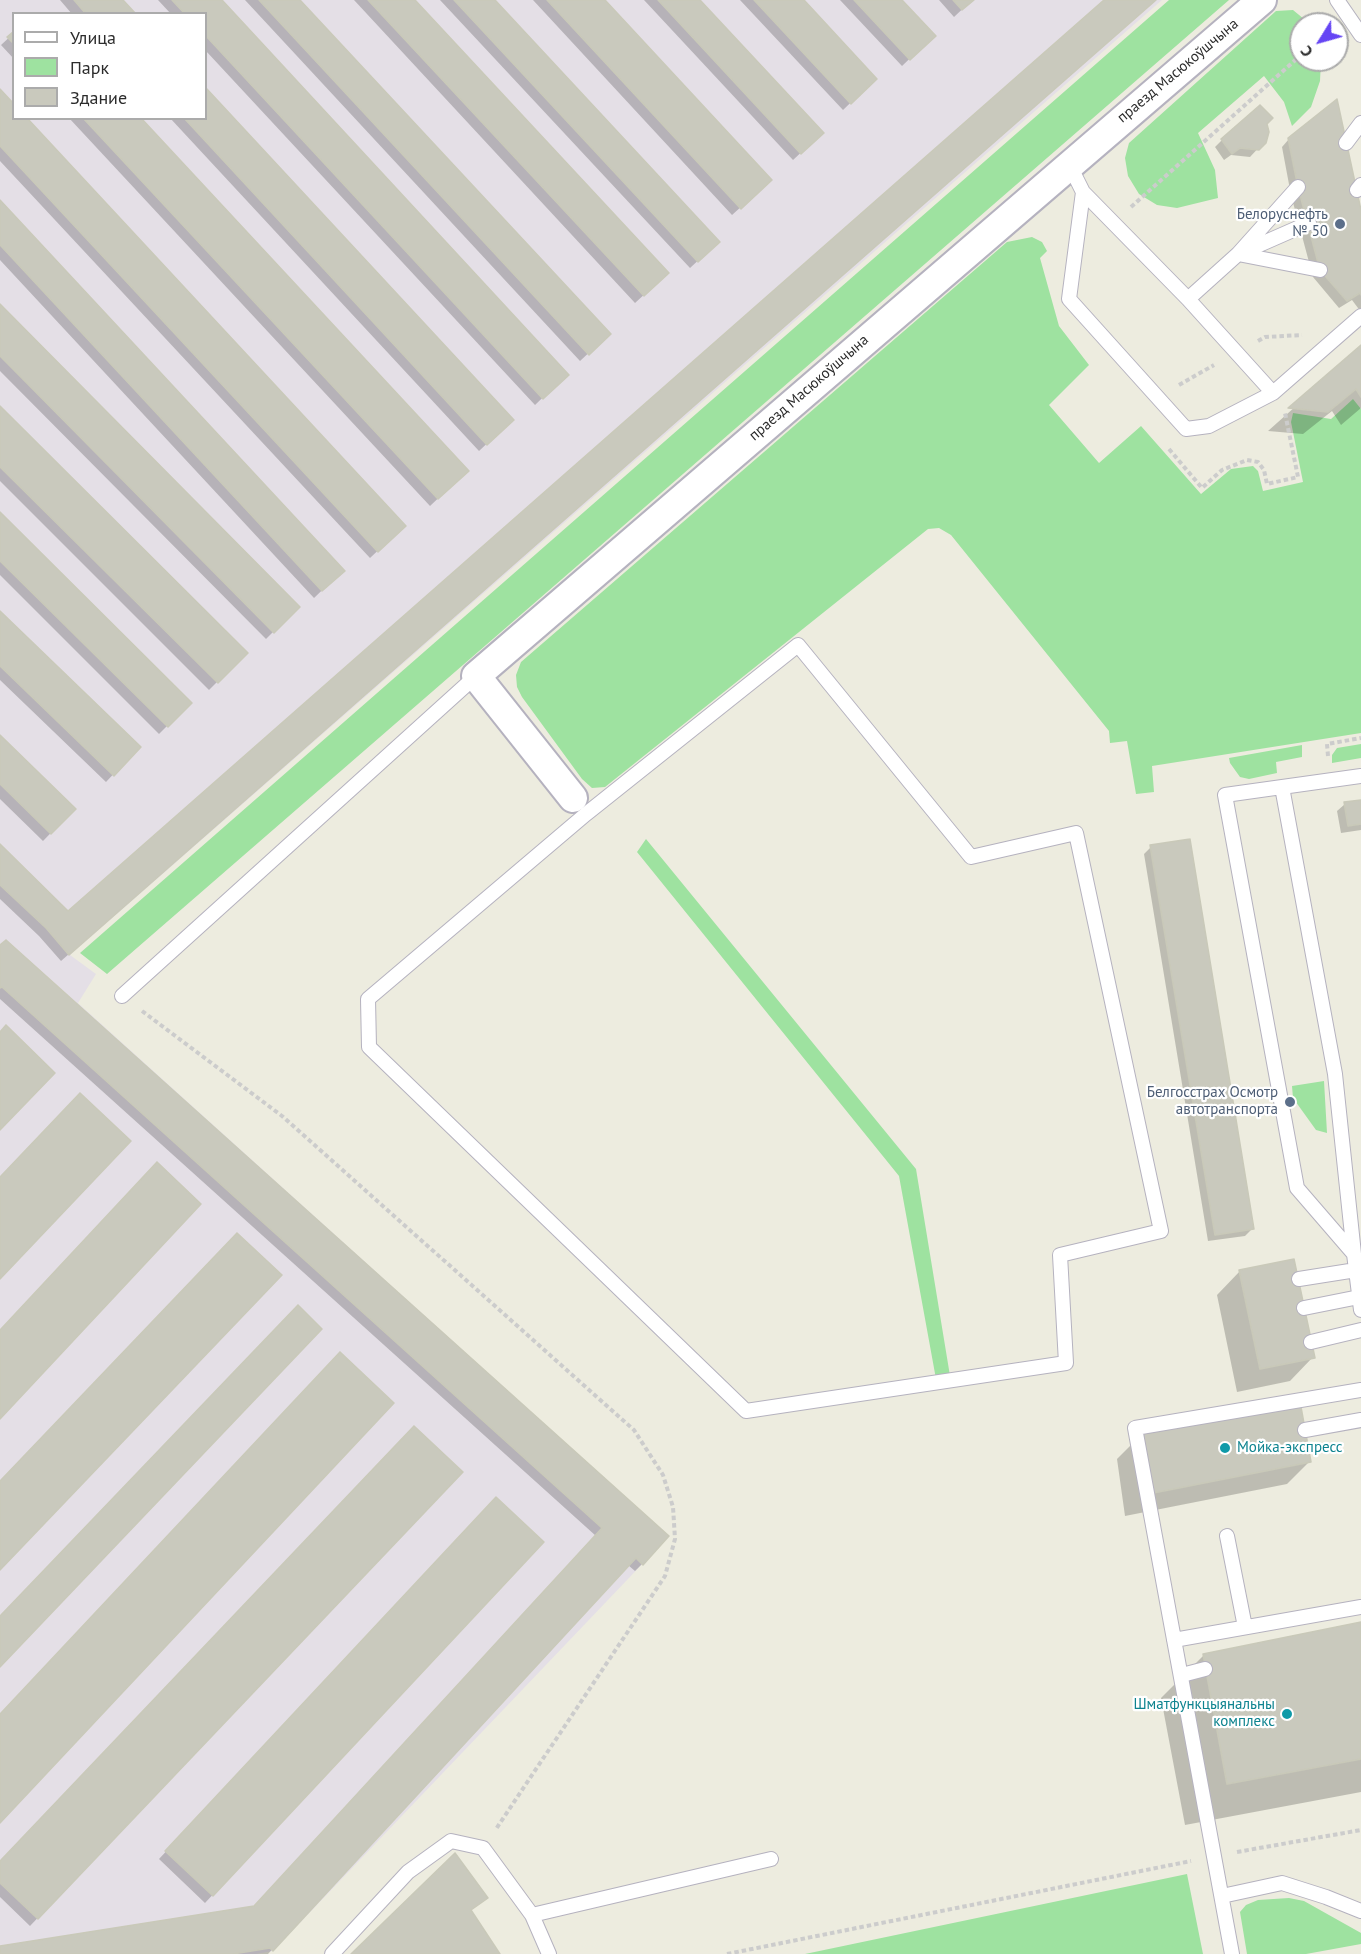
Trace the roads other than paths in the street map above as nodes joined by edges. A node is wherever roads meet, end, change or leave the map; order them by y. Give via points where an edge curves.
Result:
1 (1262, 0) edge
2 (1337, 0) edge
3 (1361, 35) edge
4 (1361, 123) edge
5 (1346, 142) dead end
6 (1069, 164) junction
7 (1298, 187) dead end
8 (1083, 192) junction
9 (1309, 223) dead end
10 (1238, 254) junction
11 (1320, 270) dead end
12 (1188, 299) junction
13 (1361, 316) edge
14 (1273, 393) junction
15 (476, 676) junction
16 (1361, 776) edge
17 (1282, 788) junction
18 (579, 806) junction
19 (122, 996) road end
20 (1354, 1254) junction
21 (1356, 1270) junction
22 (1299, 1280) dead end
23 (1360, 1304) edge
24 (1305, 1308) dead end
25 (1361, 1330) edge
26 (1311, 1342) dead end
27 (1361, 1390) edge
28 (1361, 1420) edge
29 (1305, 1430) dead end
30 (1227, 1536) dead end
31 (1361, 1606) edge
32 (1245, 1627) junction
33 (1174, 1640) junction
34 (1205, 1669) dead end
35 (1182, 1675) junction
36 (771, 1859) dead end
37 (1222, 1896) junction
38 (1361, 1911) edge
39 (532, 1915) junction
40 (332, 1954) edge
41 (549, 1954) edge
42 (1232, 1954) edge

1 - 6 street, праезд Масюкоўшчына
2 - 3 lane
4 - 5 lane
6 - 8 lane
6 - 15 street, праезд Масюкоўшчына
7 - 10 lane
8 - 12 lane
8 - 14 lane via 1069,299 1162,406 1186,429 1209,426
9 - 10 lane
10 - 11 lane
10 - 12 lane
12 - 14 lane
13 - 14 lane
15 - 18 street
15 - 19 lane
16 - 17 lane
17 - 20 lane via 1335,1074
17 - 20 lane via 1225,795 1297,1188
18 - 18 lane via 368,999 369,1047 746,1411 1066,1364 1060,1255 1161,1231 1076,833 971,857 798,645
20 - 21 lane
21 - 22 lane
21 - 23 lane
23 - 24 lane
25 - 26 lane
27 - 33 lane via 1135,1428
28 - 29 lane
30 - 32 lane
31 - 32 lane
32 - 33 lane
33 - 35 lane
34 - 35 lane
35 - 37 lane
36 - 39 lane
37 - 38 lane via 1282,1883
37 - 42 lane
39 - 40 lane via 483,1848 451,1841 408,1872
39 - 41 lane

